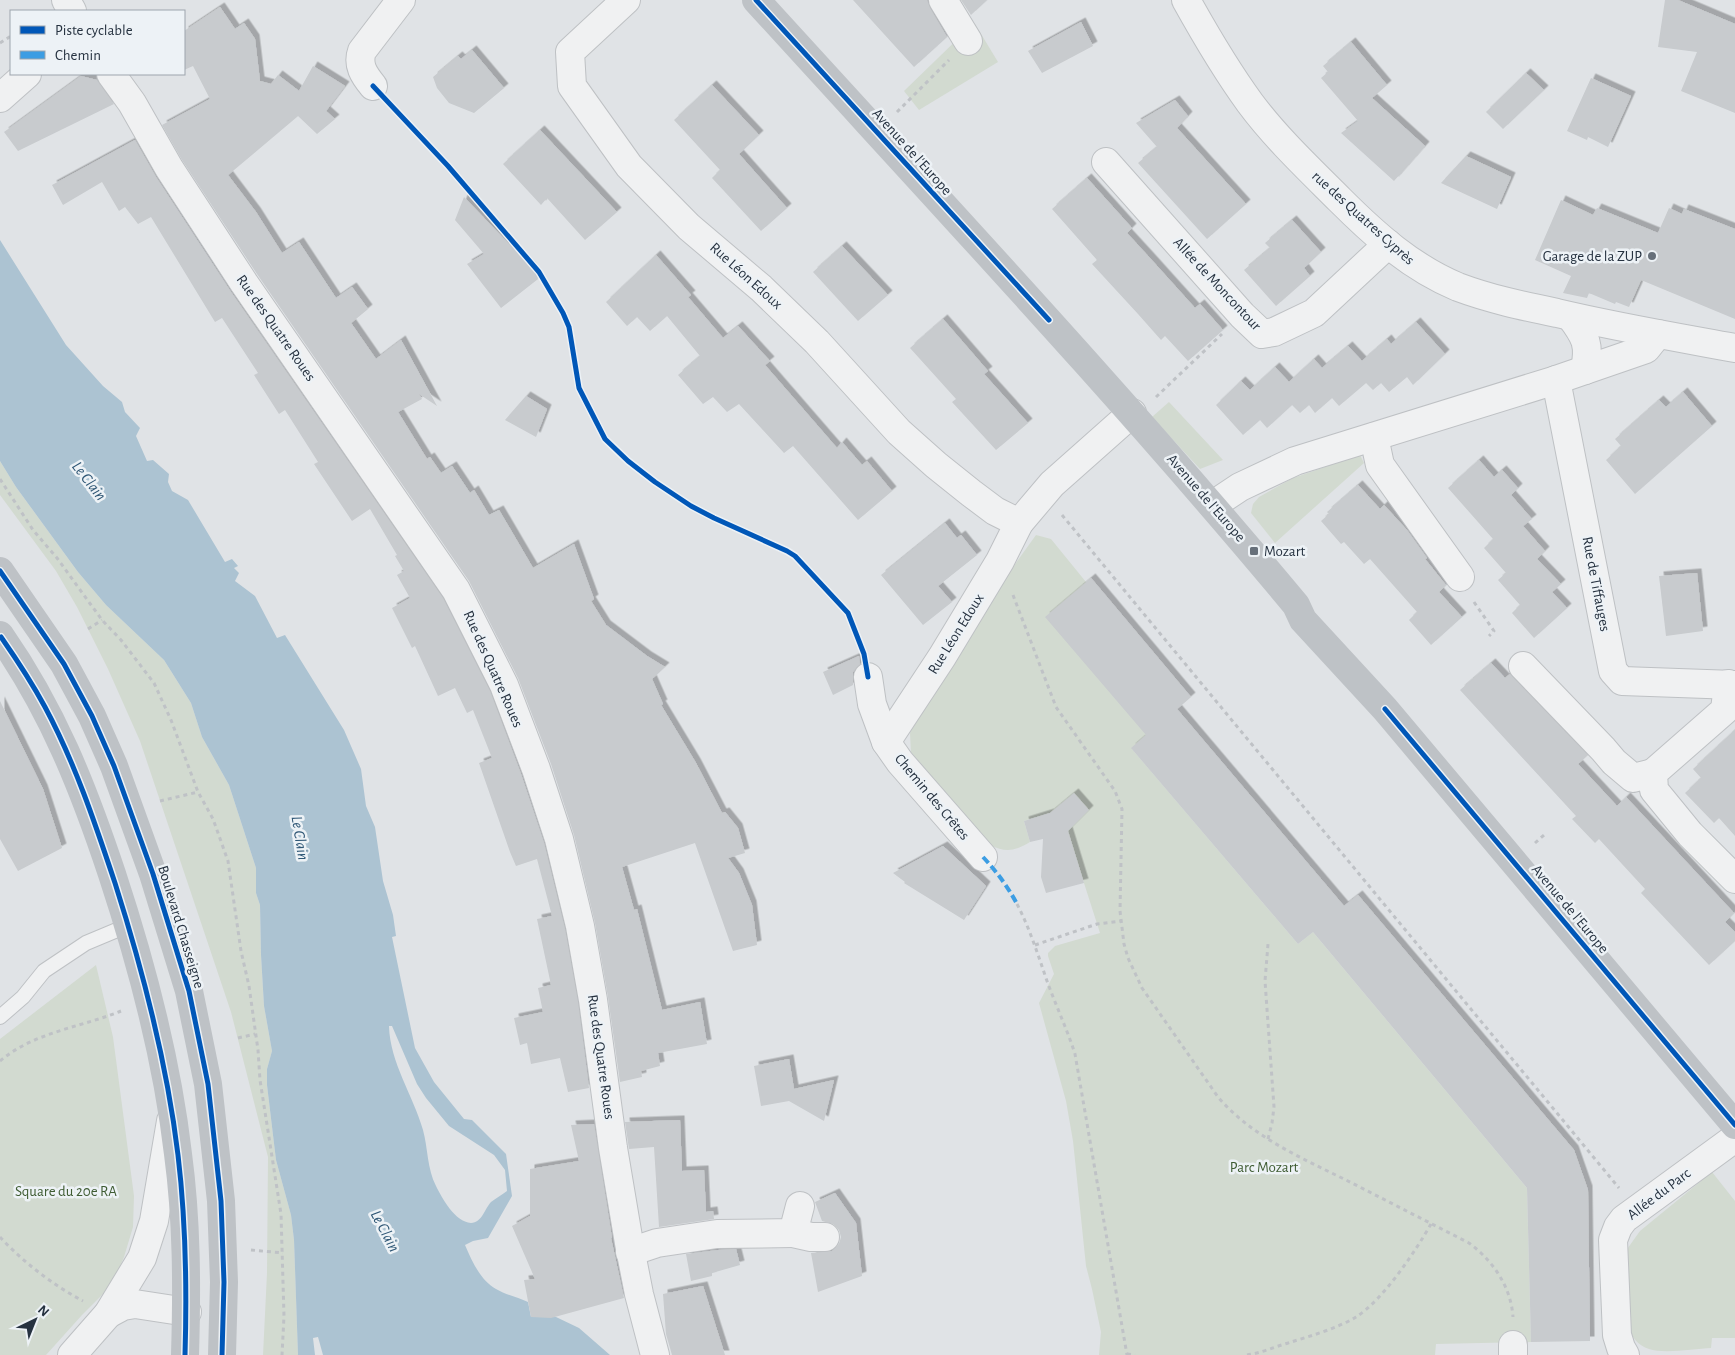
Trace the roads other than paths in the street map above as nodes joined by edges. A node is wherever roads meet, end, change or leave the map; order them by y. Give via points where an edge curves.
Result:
1 (401, 0) edge
2 (626, 0) edge
3 (756, 0) edge
4 (943, 0) edge
5 (1186, 0) edge
6 (968, 41) road end
7 (26, 75) edge
8 (112, 75) edge
9 (373, 86) dead end
10 (0, 98) edge
11 (1106, 162) dead end
12 (1388, 244) junction
13 (1571, 317) junction
14 (1658, 334) junction
15 (1735, 348) edge
16 (1585, 370) junction
17 (1556, 380) junction
18 (1132, 413) junction
19 (1374, 437) junction
20 (1213, 505) junction
21 (1019, 523) junction
22 (0, 571) edge
23 (1460, 577) dead end
24 (0, 635) edge
25 (1523, 666) dead end
26 (868, 677) dead end
27 (1732, 684) edge
28 (886, 742) junction
29 (1653, 773) junction
30 (983, 857) dead end
31 (1735, 879) edge
32 (129, 925) junction
33 (0, 1016) edge
34 (172, 1114) junction
35 (1734, 1124) edge
36 (800, 1206) dead end
37 (793, 1233) junction
38 (825, 1237) dead end
39 (630, 1252) junction
40 (186, 1312) junction
41 (107, 1316) junction
42 (72, 1355) edge
43 (185, 1355) edge
44 (222, 1355) edge
45 (655, 1355) edge
46 (1625, 1355) edge

1 - 9 street via 360,56 361,68
2 - 21 street, Rue Léon Edoux via 570,52 572,86 629,166 689,227 761,288 817,342 899,432 995,511
3 - 18 main road, Avenue de l'Europe
4 - 6 street
5 - 12 street, rue des Quatres Cyprès via 1210,44 1251,104 1301,162
7 - 10 street
8 - 39 street, Rue des Quatre Roues via 244,284 456,590 504,685 559,839 580,926
11 - 12 street, Allée de Moncontour via 1262,334 1274,332 1314,313
12 - 13 street, rue des Quatres Cyprès via 1418,266 1458,286 1503,301
13 - 14 street, rue des Quatres Cyprès
13 - 16 street via 1583,333 1588,353
14 - 15 street, rue des Quatres Cyprès
14 - 16 street via 1646,349
16 - 17 street
17 - 19 street
17 - 27 street, Rue de Tiffauges via 1613,671 1622,681
18 - 20 main road, Avenue de l'Europe
18 - 21 street, Rue Léon Edoux via 1044,493
19 - 20 street via 1295,461 1240,487
19 - 23 street via 1380,466
20 - 35 main road, Avenue de l'Europe via 1296,605 1303,620 1392,717
21 - 28 street, Rue Léon Edoux via 942,657
22 - 44 main road, Boulevard Chasseigne via 64,664 92,716 114,766 149,865 189,991 208,1084 221,1201
24 - 32 main road via 59,734 81,786
25 - 29 street via 1633,778
26 - 28 street, Chemin des Crêtes via 872,704
27 - 29 street, Rue de Tiffauges via 1725,710
28 - 30 street, Chemin des Crêtes
29 - 31 street via 1654,790 1690,834
32 - 33 lane via 86,943 44,971 23,997
32 - 34 main road
34 - 40 main road via 185,1235
34 - 41 street via 148,1242 142,1258
35 - 46 street, Allée du Parc via 1621,1223 1613,1240 1616,1335
36 - 37 street
37 - 38 street
37 - 39 street via 728,1237 717,1234 657,1243
39 - 45 street, Rue des Quatre Roues
40 - 41 street via 135,1304
40 - 43 main road
41 - 42 street

